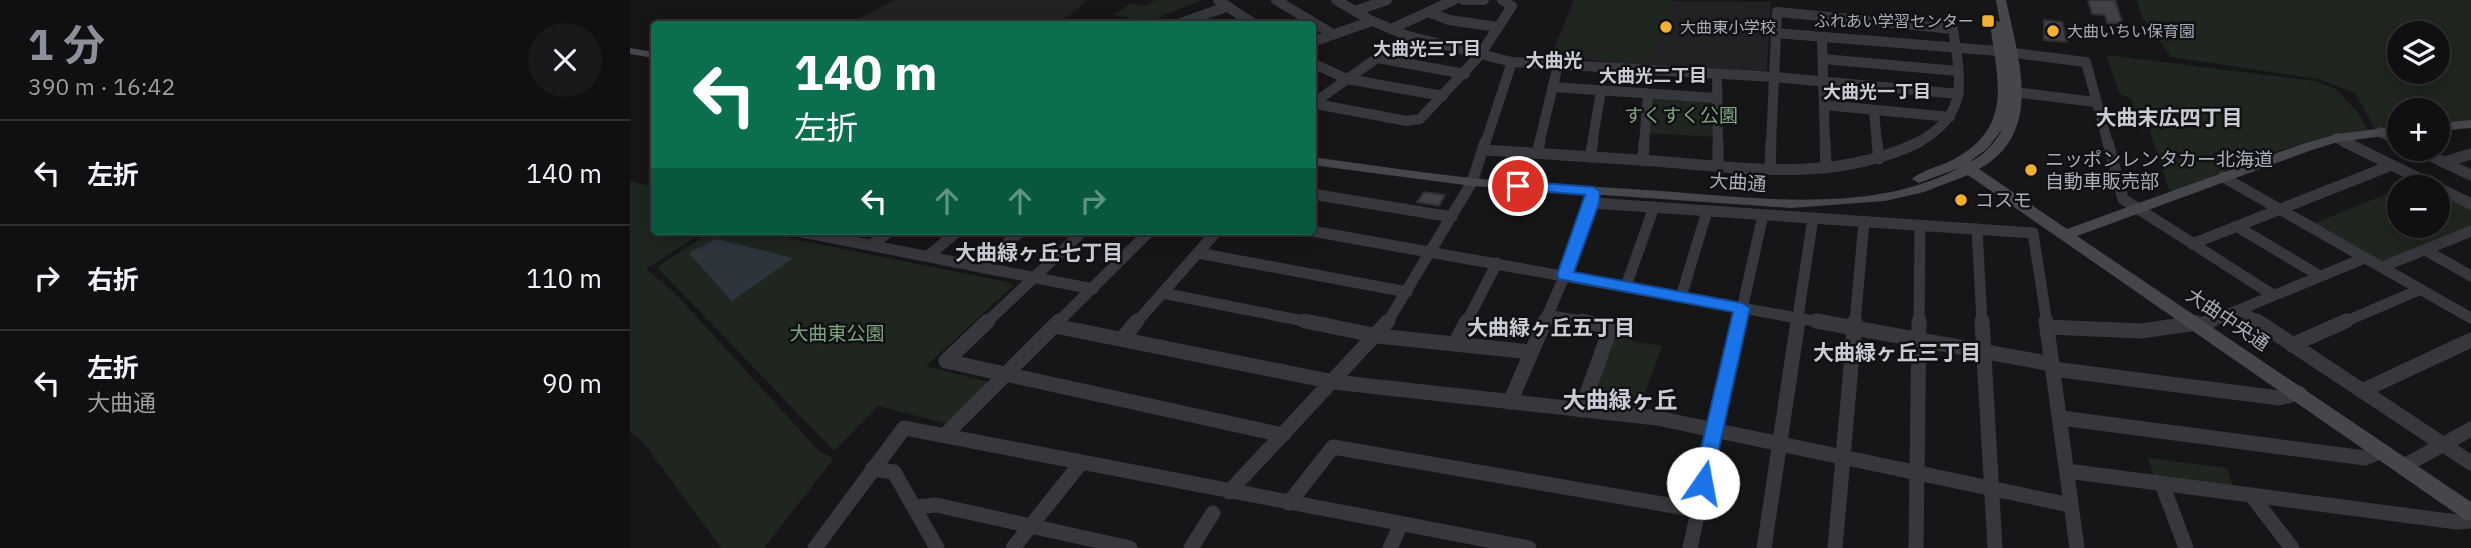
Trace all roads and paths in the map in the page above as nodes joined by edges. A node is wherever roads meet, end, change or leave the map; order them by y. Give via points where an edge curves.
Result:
1 (1218, 0) edge
2 (1276, 0) edge
3 (1336, 0) edge
4 (1387, 0) edge
5 (1454, 0) edge
6 (1463, 0) edge
7 (1484, 0) edge
8 (1502, 0) edge
9 (1992, 0) edge
10 (2001, 0) edge
11 (1226, 7) junction
12 (1355, 10) junction
13 (1429, 12) junction
14 (1186, 21) edge
15 (1249, 21) edge
16 (1311, 21) edge
17 (1372, 21) junction
18 (1316, 24) edge
19 (1498, 27) junction
20 (1391, 29) junction
21 (1776, 33) junction
22 (1333, 34) junction
23 (1408, 36) junction
24 (1822, 37) junction
25 (1316, 40) edge
26 (630, 45) edge
27 (1956, 47) junction
28 (651, 48) edge
29 (630, 51) edge
30 (2004, 52) junction
31 (651, 54) edge
32 (1480, 55) junction
33 (1377, 58) junction
34 (1823, 59) junction
35 (1513, 62) junction
36 (1316, 65) edge
37 (1558, 65) junction
38 (1958, 71) junction
39 (1465, 74) junction
40 (1717, 74) junction
41 (1773, 77) junction
42 (1347, 79) junction
43 (1824, 82) junction
44 (1553, 88) junction
45 (1601, 91) junction
46 (2015, 92) junction
47 (1648, 94) junction
48 (1959, 94) junction
49 (1443, 96) junction
50 (1716, 98) junction
51 (2095, 102) junction
52 (1824, 105) junction
53 (1874, 110) junction
54 (1950, 117) junction
55 (2471, 124) edge
56 (2450, 126) edge
57 (2387, 131) edge
58 (2380, 132) junction
59 (2387, 135) edge
60 (2337, 138) junction
61 (1484, 150) junction
62 (1537, 153) junction
63 (1316, 154) edge
64 (2471, 154) edge
65 (1590, 157) junction
66 (1879, 159) junction
67 (1316, 161) edge
68 (1643, 161) junction
69 (2444, 162) joint
70 (1965, 165) junction
71 (2392, 165) junction
72 (1718, 166) junction
73 (1826, 168) junction
74 (1770, 169) junction
75 (2471, 175) edge
76 (2223, 177) junction
77 (1474, 178) junction
78 (1316, 195) edge
79 (1592, 197) junction
80 (2469, 200) edge
81 (1654, 207) junction
82 (2136, 208) junction
83 (2279, 209) junction
84 (1707, 211) junction
85 (1763, 215) junction
86 (1452, 217) junction
87 (1813, 218) junction
88 (1864, 222) junction
89 (1920, 226) junction
90 (2236, 226) junction
91 (1977, 229) junction
92 (1316, 232) edge
93 (2067, 234) junction
94 (2469, 234) edge
95 (818, 235) edge
96 (885, 235) edge
97 (953, 235) edge
98 (1016, 235) edge
99 (1079, 235) edge
100 (1146, 235) edge
101 (1214, 235) edge
102 (2192, 244) junction
103 (871, 245) junction
104 (2425, 250) junction
105 (1430, 251) junction
106 (1198, 253) junction
107 (928, 256) junction
108 (2365, 258) junction
109 (1497, 263) junction
110 (980, 267) junction
111 (2382, 267) junction
112 (1565, 275) junction
113 (2320, 276) junction
114 (2471, 276) edge
115 (1033, 279) junction
116 (1626, 286) junction
117 (1093, 289) junction
118 (2421, 289) junction
119 (1407, 292) junction
120 (1162, 293) junction
121 (2273, 295) junction
122 (1681, 297) junction
123 (1742, 308) junction
124 (2240, 310) junction
125 (1547, 315) junction
126 (1798, 318) junction
127 (2471, 318) edge
128 (2198, 324) junction
129 (1055, 326) junction
130 (2047, 327) junction
131 (1854, 328) junction
132 (1378, 336) junction
133 (1122, 339) junction
134 (1919, 340) junction
135 (2471, 340) edge
136 (1455, 344) junction
137 (2292, 345) junction
138 (1530, 352) junction
139 (1983, 352) junction
140 (2053, 367) junction
141 (1006, 375) junction
142 (1334, 382) junction
143 (2362, 391) junction
144 (2299, 393) junction
145 (1510, 402) junction
146 (1581, 410) junction
147 (2061, 418) junction
148 (2471, 429) edge
149 (1714, 430) junction
150 (946, 434) junction
151 (1283, 435) junction
152 (1778, 443) junction
153 (2441, 443) junction
154 (2382, 451) junction
155 (1843, 457) junction
156 (1081, 463) junction
157 (2471, 463) edge
158 (2404, 466) junction
159 (872, 469) junction
160 (2067, 471) junction
161 (1917, 472) junction
162 (2162, 484) junction
163 (1991, 488) junction
164 (1229, 492) junction
165 (2251, 495) junction
166 (1289, 503) junction
167 (2070, 505) junction
168 (915, 507) junction
169 (1697, 510) junction
170 (1213, 513) dead end
171 (2471, 513) edge
172 (2471, 521) edge
173 (1401, 524) junction
174 (1031, 526) junction
175 (815, 548) edge
176 (937, 548) edge
177 (1013, 548) edge
178 (1130, 548) edge
179 (1191, 548) edge
180 (1390, 548) edge
181 (1530, 548) edge
182 (1690, 548) edge
183 (1764, 548) edge
184 (1835, 548) edge
185 (1916, 548) edge
186 (1995, 548) edge
187 (2077, 548) edge
188 (2186, 548) edge
189 (2291, 548) edge

1 - 11 street
2 - 16 street
3 - 12 street
4 - 12 street
5 - 13 street
6 - 7 street
8 - 19 street via 1511,6
9 - 30 street, 大曲通
10 - 30 street, 大曲通
11 - 14 street
11 - 15 street
12 - 17 street
13 - 19 street via 1448,20
13 - 20 street
17 - 20 street
17 - 22 street
18 - 22 street
19 - 32 street
20 - 23 street
21 - 24 street
21 - 27 street via 1777,12 1954,29
21 - 41 street
22 - 25 street
23 - 32 street
23 - 33 street
24 - 27 street
24 - 34 street
26 - 28 street
27 - 30 street
27 - 38 street
29 - 31 street
30 - 46 street, 大曲通
30 - 51 street via 2086,62
30 - 70 street, 大曲通 via 2003,113
32 - 35 street
32 - 39 street
33 - 39 street
33 - 42 street
34 - 38 street
34 - 43 street
35 - 37 street
35 - 61 street
36 - 42 street
37 - 40 street
37 - 44 street
38 - 48 street
39 - 49 street
40 - 41 street
40 - 50 street
41 - 43 street
41 - 74 street
42 - 49 street
42 - 49 street via 1322,97 1321,105 1407,121 1420,119
43 - 48 street
43 - 52 street
44 - 45 street
44 - 62 street
45 - 47 street
45 - 65 street
46 - 51 street
46 - 70 street, 大曲通 via 2010,130 1995,149
47 - 50 street
47 - 68 street
48 - 54 street
50 - 72 street
51 - 82 street via 2123,199
52 - 53 street
52 - 73 street
53 - 54 street
53 - 66 street
54 - 66 street via 1932,135
55 - 56 street
57 - 58 street
58 - 59 street
58 - 60 street
60 - 71 street
60 - 76 street
61 - 62 street
61 - 77 street
62 - 65 street
63 - 77 street, 大曲通
64 - 69 street
65 - 68 street
66 - 73 street
67 - 77 street, 大曲通
68 - 72 street
69 - 75 street
70 - 77 street, 大曲通 via 1900,184 1827,196
70 - 79 street, 大曲通 via 1947,181 1904,194 1835,204
70 - 93 street, 大曲中央通
71 - 80 street
71 - 83 street
72 - 74 street
73 - 74 street
76 - 82 street
76 - 83 street
77 - 79 street, 大曲通
77 - 86 street
78 - 86 street
79 - 81 street
79 - 112 street
81 - 84 street
81 - 116 street
82 - 93 street
82 - 102 street
83 - 90 street
83 - 108 street
84 - 85 street
84 - 122 street
85 - 87 street
85 - 123 street
86 - 105 street
87 - 88 street
87 - 126 street
88 - 89 street
88 - 131 street
89 - 91 street
89 - 134 street
90 - 102 street
90 - 113 street
91 - 130 street via 2033,233
91 - 139 street
92 - 105 street
93 - 128 street, 大曲中央通
94 - 104 street
95 - 103 street
96 - 103 street
97 - 107 street
98 - 110 street
99 - 115 street
100 - 117 street
101 - 106 street
102 - 121 street
103 - 107 street
104 - 111 street
104 - 114 street
105 - 109 street
105 - 119 street
106 - 119 street
106 - 120 street
107 - 110 street
108 - 111 street
108 - 113 street
109 - 112 street
109 - 136 street
110 - 115 street
111 - 118 street
112 - 116 street
112 - 125 street
113 - 121 street
115 - 117 street
115 - 141 street via 946,360
116 - 122 street
117 - 129 street
118 - 127 street
118 - 137 street
119 - 132 street
120 - 132 street
120 - 133 street
121 - 124 street
122 - 123 street
123 - 126 street
123 - 149 street
124 - 128 street
124 - 137 street
125 - 138 street
125 - 146 street via 1611,327
126 - 131 street
126 - 152 street
128 - 130 street via 2137,333
128 - 144 street, 大曲中央通
129 - 133 street
129 - 141 street
130 - 140 street
131 - 134 street
131 - 155 street
132 - 136 street
132 - 142 street
133 - 142 street
134 - 139 street
134 - 161 street
135 - 143 street
136 - 138 street
137 - 143 street
138 - 145 street
139 - 140 street
139 - 163 street
140 - 144 street via 2279,398
140 - 147 street
141 - 150 street
141 - 151 street
142 - 145 street
142 - 151 street
143 - 153 street
144 - 154 street, 大曲中央通
145 - 146 street
146 - 149 street
147 - 154 street via 2365,458
147 - 160 street
148 - 153 street
149 - 152 street
149 - 169 street
150 - 156 street
150 - 159 street via 904,428
151 - 164 street
152 - 155 street
152 - 183 street
153 - 157 street
153 - 158 street
154 - 158 street, 大曲中央通
155 - 161 street
155 - 184 street
156 - 164 street
156 - 174 street
158 - 171 street, 大曲中央通
159 - 168 street via 894,472
159 - 175 street
160 - 162 street
160 - 167 street
161 - 163 street
161 - 185 street
162 - 165 street
162 - 188 street
163 - 167 street
163 - 186 street
164 - 166 street
165 - 172 street
165 - 189 street
166 - 169 street via 1333,447
166 - 173 street
167 - 187 street
168 - 174 street via 936,505
168 - 176 street
169 - 182 street
170 - 179 street
173 - 180 street
173 - 181 street
174 - 177 street
174 - 178 street

